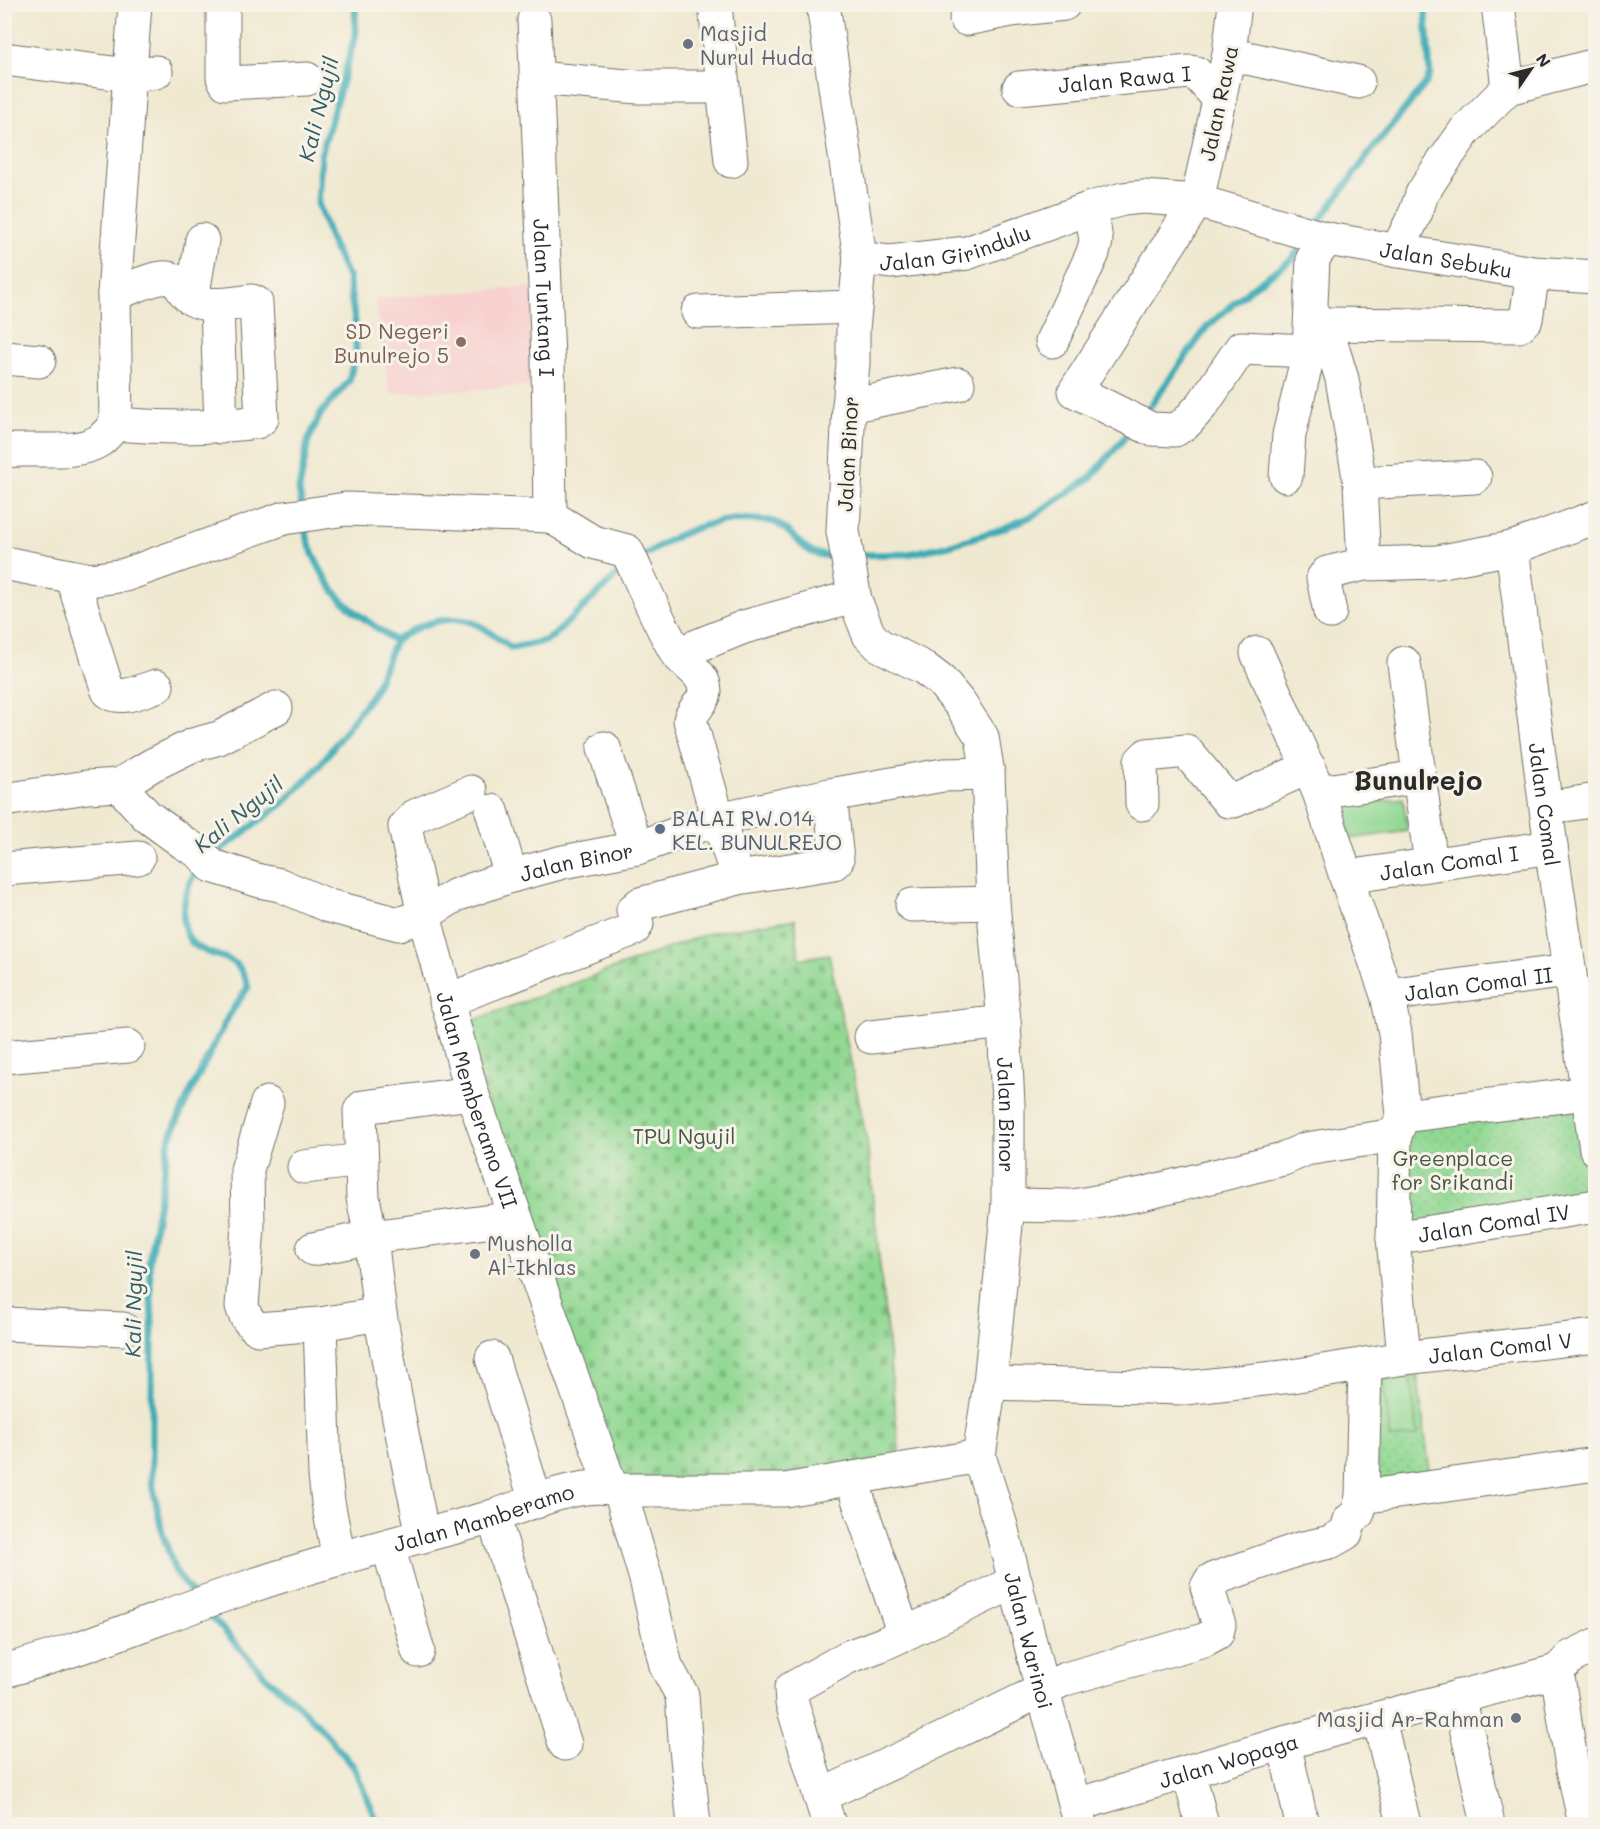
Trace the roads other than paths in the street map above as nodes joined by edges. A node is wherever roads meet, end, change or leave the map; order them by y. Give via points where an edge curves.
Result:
1 (135, 4) edge
2 (223, 4) edge
3 (715, 4) edge
4 (823, 4) edge
5 (1235, 4) edge
6 (1498, 4) edge
7 (1059, 5) edge
8 (966, 19) dead end
9 (534, 20) dead end
10 (1229, 54) junction
11 (4, 59) edge
12 (1596, 65) edge
13 (143, 74) junction
14 (537, 78) junction
15 (307, 79) dead end
16 (1358, 82) dead end
17 (723, 87) junction
18 (1019, 88) dead end
19 (1508, 88) junction
20 (1220, 100) junction
21 (731, 161) dead end
22 (1197, 201) junction
23 (1091, 208) junction
24 (1314, 234) junction
25 (202, 240) dead end
26 (1397, 250) junction
27 (860, 258) junction
28 (1533, 273) junction
29 (1596, 277) edge
30 (114, 294) junction
31 (204, 302) junction
32 (855, 307) junction
33 (698, 312) dead end
34 (1315, 334) junction
35 (1052, 341) dead end
36 (4, 358) edge
37 (39, 361) dead end
38 (958, 384) dead end
39 (849, 406) junction
40 (116, 424) junction
41 (4, 451) edge
42 (1286, 476) dead end
43 (1475, 477) dead end
44 (1360, 483) junction
45 (550, 516) junction
46 (1596, 516) edge
47 (1512, 548) junction
48 (4, 563) edge
49 (1364, 564) junction
50 (72, 578) junction
51 (853, 589) junction
52 (1330, 612) dead end
53 (1257, 653) dead end
54 (677, 654) junction
55 (1404, 663) dead end
56 (157, 686) dead end
57 (276, 708) dead end
58 (604, 748) dead end
59 (988, 774) junction
60 (1419, 777) junction
61 (1314, 779) junction
62 (119, 785) junction
63 (831, 795) junction
64 (6, 796) edge
65 (1596, 800) edge
66 (1142, 804) dead end
67 (1547, 808) junction
68 (718, 819) junction
69 (1551, 847) junction
70 (637, 848) junction
71 (138, 858) dead end
72 (1431, 864) junction
73 (4, 869) edge
74 (512, 876) junction
75 (738, 878) junction
76 (1346, 878) junction
77 (993, 903) junction
78 (912, 905) dead end
79 (424, 915) junction
80 (1568, 971) junction
81 (1387, 995) junction
82 (446, 1001) junction
83 (1004, 1022) junction
84 (871, 1037) dead end
85 (128, 1046) dead end
86 (4, 1057) edge
87 (472, 1093) junction
88 (1587, 1093) junction
89 (267, 1103) dead end
90 (1399, 1126) junction
91 (1595, 1141) edge
92 (362, 1160) junction
93 (304, 1167) dead end
94 (1008, 1205) junction
95 (1596, 1206) edge
96 (515, 1218) junction
97 (371, 1237) junction
98 (1393, 1238) junction
99 (313, 1249) dead end
100 (380, 1314) junction
101 (4, 1324) edge
102 (320, 1324) junction
103 (123, 1329) dead end
104 (1596, 1336) edge
105 (492, 1358) dead end
106 (1404, 1358) junction
107 (1365, 1364) junction
108 (990, 1383) junction
109 (979, 1456) junction
110 (1596, 1464) edge
111 (854, 1478) junction
112 (616, 1488) junction
113 (1362, 1497) junction
114 (536, 1502) junction
115 (493, 1516) junction
116 (423, 1536) junction
117 (388, 1546) junction
118 (339, 1559) junction
119 (1016, 1583) junction
120 (904, 1634) junction
121 (1596, 1645) edge
122 (418, 1651) dead end
123 (4, 1671) edge
124 (1557, 1671) junction
125 (1042, 1689) junction
126 (1459, 1696) junction
127 (1379, 1719) junction
128 (1284, 1743) junction
129 (564, 1744) dead end
130 (1583, 1758) edge
131 (1189, 1773) junction
132 (824, 1810) edge
133 (1078, 1815) edge
134 (694, 1824) edge
135 (1202, 1824) edge
136 (1302, 1824) edge
137 (1404, 1824) edge
138 (1488, 1824) edge
139 (1586, 1824) edge

1 - 13 street
2 - 15 street via 226,83
3 - 17 street
4 - 27 street, Jalan Girindulu
5 - 10 street, Jalan Rawa
6 - 19 street
7 - 8 street
9 - 14 street, Jalan Tuntang I
10 - 16 street
10 - 20 street, Jalan Rawa
11 - 13 street
12 - 19 street
13 - 30 street
14 - 17 street via 638,87
14 - 45 street, Jalan Tuntang I
17 - 21 street
18 - 20 street, Jalan Rawa I via 1190,72 1196,73
19 - 26 street via 1466,131 1434,174
20 - 22 street, Jalan Rawa
22 - 23 street, Jalan Girindulu via 1143,197
22 - 24 street, Jalan Girindulu
22 - 34 street, Jalan Rawa via 1075,391 1138,423 1175,430 1203,404 1241,348
23 - 27 street, Jalan Girindulu via 967,253 890,262
23 - 35 street via 1096,241 1093,253
24 - 26 street, Jalan Sebuku
24 - 34 street
25 - 31 street
26 - 28 street, Jalan Sebuku
27 - 32 street, Jalan Binor
28 - 29 street, Jalan Sebuku
28 - 34 street via 1526,319 1519,326
30 - 31 street via 170,278
30 - 40 street
31 - 40 street via 252,301 257,307 262,417 257,422 221,427
32 - 33 street
32 - 39 street, Jalan Binor
34 - 42 street via 1289,435
34 - 44 street via 1342,379
36 - 37 street
38 - 39 street
39 - 51 street, Jalan Binor via 843,531
40 - 41 street via 99,441 82,447
43 - 44 street
44 - 49 street
45 - 50 street via 346,509 284,518 125,575 90,580
45 - 54 street via 593,542 627,551
46 - 47 street
47 - 49 street via 1437,562
47 - 67 street, Jalan Comal
48 - 50 street
49 - 52 street via 1327,573 1323,578
50 - 56 street via 108,691 121,696
51 - 54 street via 846,599 744,627
51 - 59 street, Jalan Binor via 869,635 879,645 924,668 960,704 982,737
53 - 61 street
54 - 68 street via 700,675 705,692 690,720
55 - 60 street
57 - 62 street via 219,738 192,745
58 - 70 street
59 - 63 street, Jalan Binor via 943,775
59 - 77 street, Jalan Binor
60 - 61 street
60 - 72 street
61 - 66 street via 1228,801 1186,751 1147,755 1141,761
61 - 76 street
62 - 64 street
62 - 79 street, Jalan Binor via 147,816 206,859 329,906 383,921 399,924
63 - 68 street, Jalan Binor
63 - 75 street via 837,860 834,863
65 - 67 street
67 - 69 street, Jalan Comal
68 - 70 street, Jalan Binor
68 - 75 street
69 - 72 street, Jalan Comal I
69 - 80 street, Jalan Comal
70 - 74 street, Jalan Binor
71 - 73 street
72 - 76 street, Jalan Comal I
74 - 79 street, Jalan Binor via 456,895
74 - 79 street, Jalan Memberamo VII via 482,801 415,816 405,827
75 - 82 street via 640,904 633,910 637,924 634,929
76 - 81 street
77 - 78 street
77 - 83 street, Jalan Binor
79 - 82 street, Jalan Memberamo VII
80 - 81 street, Jalan Comal II
80 - 88 street, Jalan Comal
81 - 90 street via 1395,1034
82 - 87 street, Jalan Memberamo VII
83 - 84 street
83 - 94 street, Jalan Binor
85 - 86 street
87 - 92 street via 363,1107
87 - 96 street, Jalan Memberamo VII
88 - 90 street
88 - 91 street, Jalan Comal
89 - 102 street via 247,1170 248,1227 242,1306 250,1323 258,1329
90 - 94 street via 1130,1196 1073,1206
90 - 98 street
92 - 93 street
92 - 97 street via 363,1198
94 - 108 street, Jalan Binor
95 - 98 street, Jalan Comal IV
96 - 97 street
96 - 112 street, Jalan Memberamo VII
97 - 99 street
97 - 100 street
98 - 106 street
100 - 102 street
100 - 116 street
101 - 103 street
102 - 118 street via 325,1475
104 - 106 street, Jalan Comal V
105 - 114 street
106 - 107 street, Jalan Comal V
107 - 108 street, Jalan Comal V via 1185,1388
107 - 113 street
108 - 109 street, Jalan Binor
109 - 111 street, Jalan Mamberamo
109 - 119 street, Jalan Warinoi
110 - 113 street
111 - 112 street, Jalan Mamberamo via 785,1490
111 - 120 street
112 - 114 street, Jalan Mamberamo via 593,1487
112 - 134 street, Jalan Memberamo VII via 646,1579 666,1666 682,1695
113 - 125 street via 1358,1513 1343,1536 1211,1580 1207,1587 1219,1625 1217,1633
114 - 115 street, Jalan Mamberamo
115 - 116 street, Jalan Mamberamo
115 - 129 street
116 - 117 street, Jalan Mamberamo
117 - 118 street, Jalan Mamberamo
117 - 122 street
118 - 123 street, Jalan Mamberamo
119 - 120 street
119 - 125 street, Jalan Warinoi
120 - 132 street via 848,1657 791,1689
121 - 124 street via 1570,1657
124 - 126 street, Jalan Wopaga
124 - 130 street
125 - 132 street via 917,1751
125 - 133 street, Jalan Warinoi
126 - 127 street, Jalan Wopaga
126 - 138 street
127 - 128 street, Jalan Wopaga
127 - 137 street
128 - 131 street, Jalan Wopaga
128 - 136 street
130 - 139 street
131 - 133 street, Jalan Wopaga
131 - 135 street

